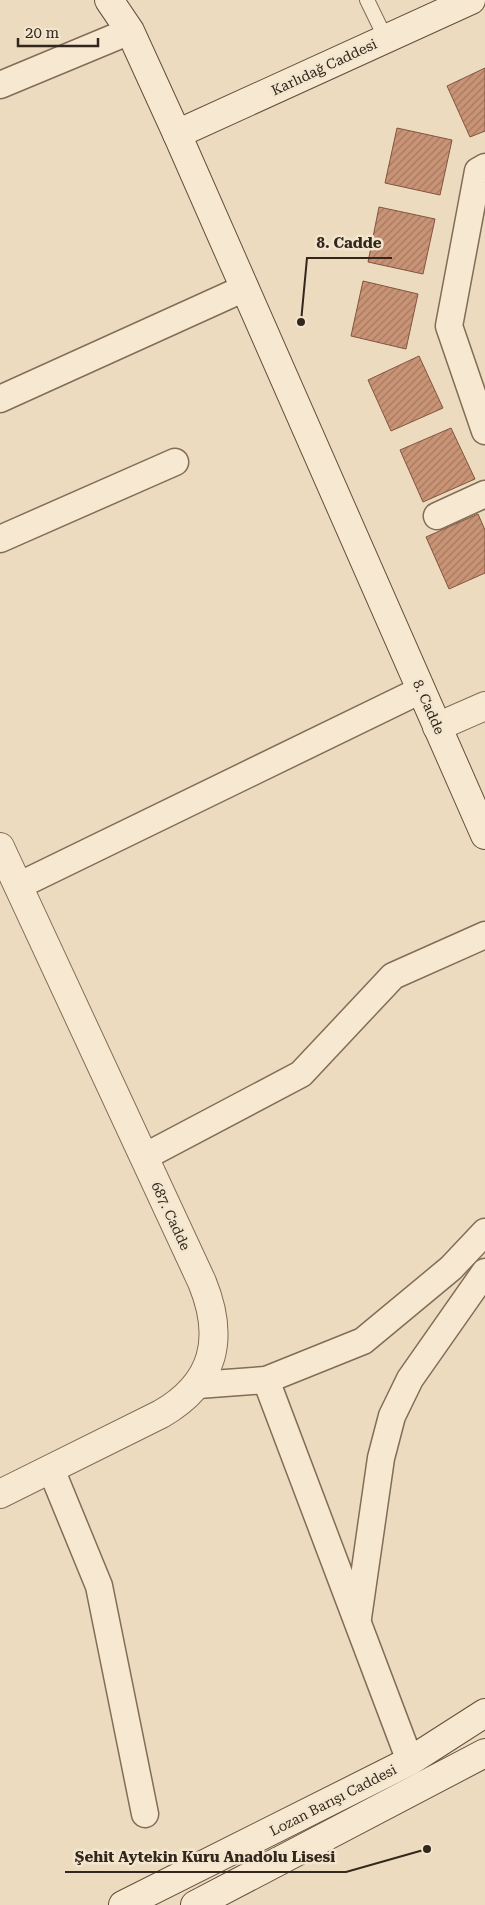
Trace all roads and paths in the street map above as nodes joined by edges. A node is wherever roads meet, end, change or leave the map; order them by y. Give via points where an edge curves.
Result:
1 (109, 0) edge
2 (367, 0) edge
3 (471, 0) edge
4 (130, 31) junction
5 (386, 39) junction
6 (0, 85) edge
7 (177, 134) junction
8 (485, 168) edge
9 (245, 288) junction
10 (0, 399) edge
11 (485, 431) edge
12 (175, 462) dead end
13 (485, 494) edge
14 (437, 516) dead end
15 (0, 539) edge
16 (421, 690) junction
17 (485, 706) edge
18 (437, 727) junction
19 (485, 835) edge
20 (0, 847) edge
21 (18, 886) junction
22 (485, 935) edge
23 (144, 1158) junction
24 (485, 1232) edge
25 (485, 1272) edge
26 (266, 1380) junction
27 (198, 1384) junction
28 (50, 1469) junction
29 (0, 1494) edge
30 (357, 1621) junction
31 (485, 1713) edge
32 (485, 1753) edge
33 (410, 1761) junction
34 (145, 1814) dead end
35 (123, 1905) edge
36 (195, 1905) edge

1 - 4 main road, 8. Cadde
2 - 5 lane
3 - 5 main road, Karlıdağ Caddesi
4 - 6 street
4 - 7 main road, 8. Cadde
5 - 7 main road, Karlıdağ Caddesi
7 - 9 main road, 8. Cadde
8 - 11 street via 478,170 449,326
9 - 10 street
9 - 16 main road, 8. Cadde
12 - 15 street
13 - 14 street
16 - 18 main road, 8. Cadde
16 - 21 street
17 - 18 main road
18 - 19 main road, 8. Cadde
20 - 21 main road, 687. Cadde
21 - 23 main road, 687. Cadde
22 - 23 street via 393,976 301,1074
23 - 27 main road, 687. Cadde via 202,1282 211,1309 212,1350
24 - 26 street via 451,1268 363,1340
25 - 30 street via 410,1380 392,1416 381,1458
26 - 27 street
26 - 30 street
27 - 28 main road, 687. Cadde via 174,1407
28 - 29 main road, 687. Cadde
28 - 34 street via 99,1586
30 - 33 street
31 - 33 main road, Lozan Barışı Caddesi
32 - 36 main road, Lozan Barışı Caddesi
33 - 35 main road, Lozan Barışı Caddesi

